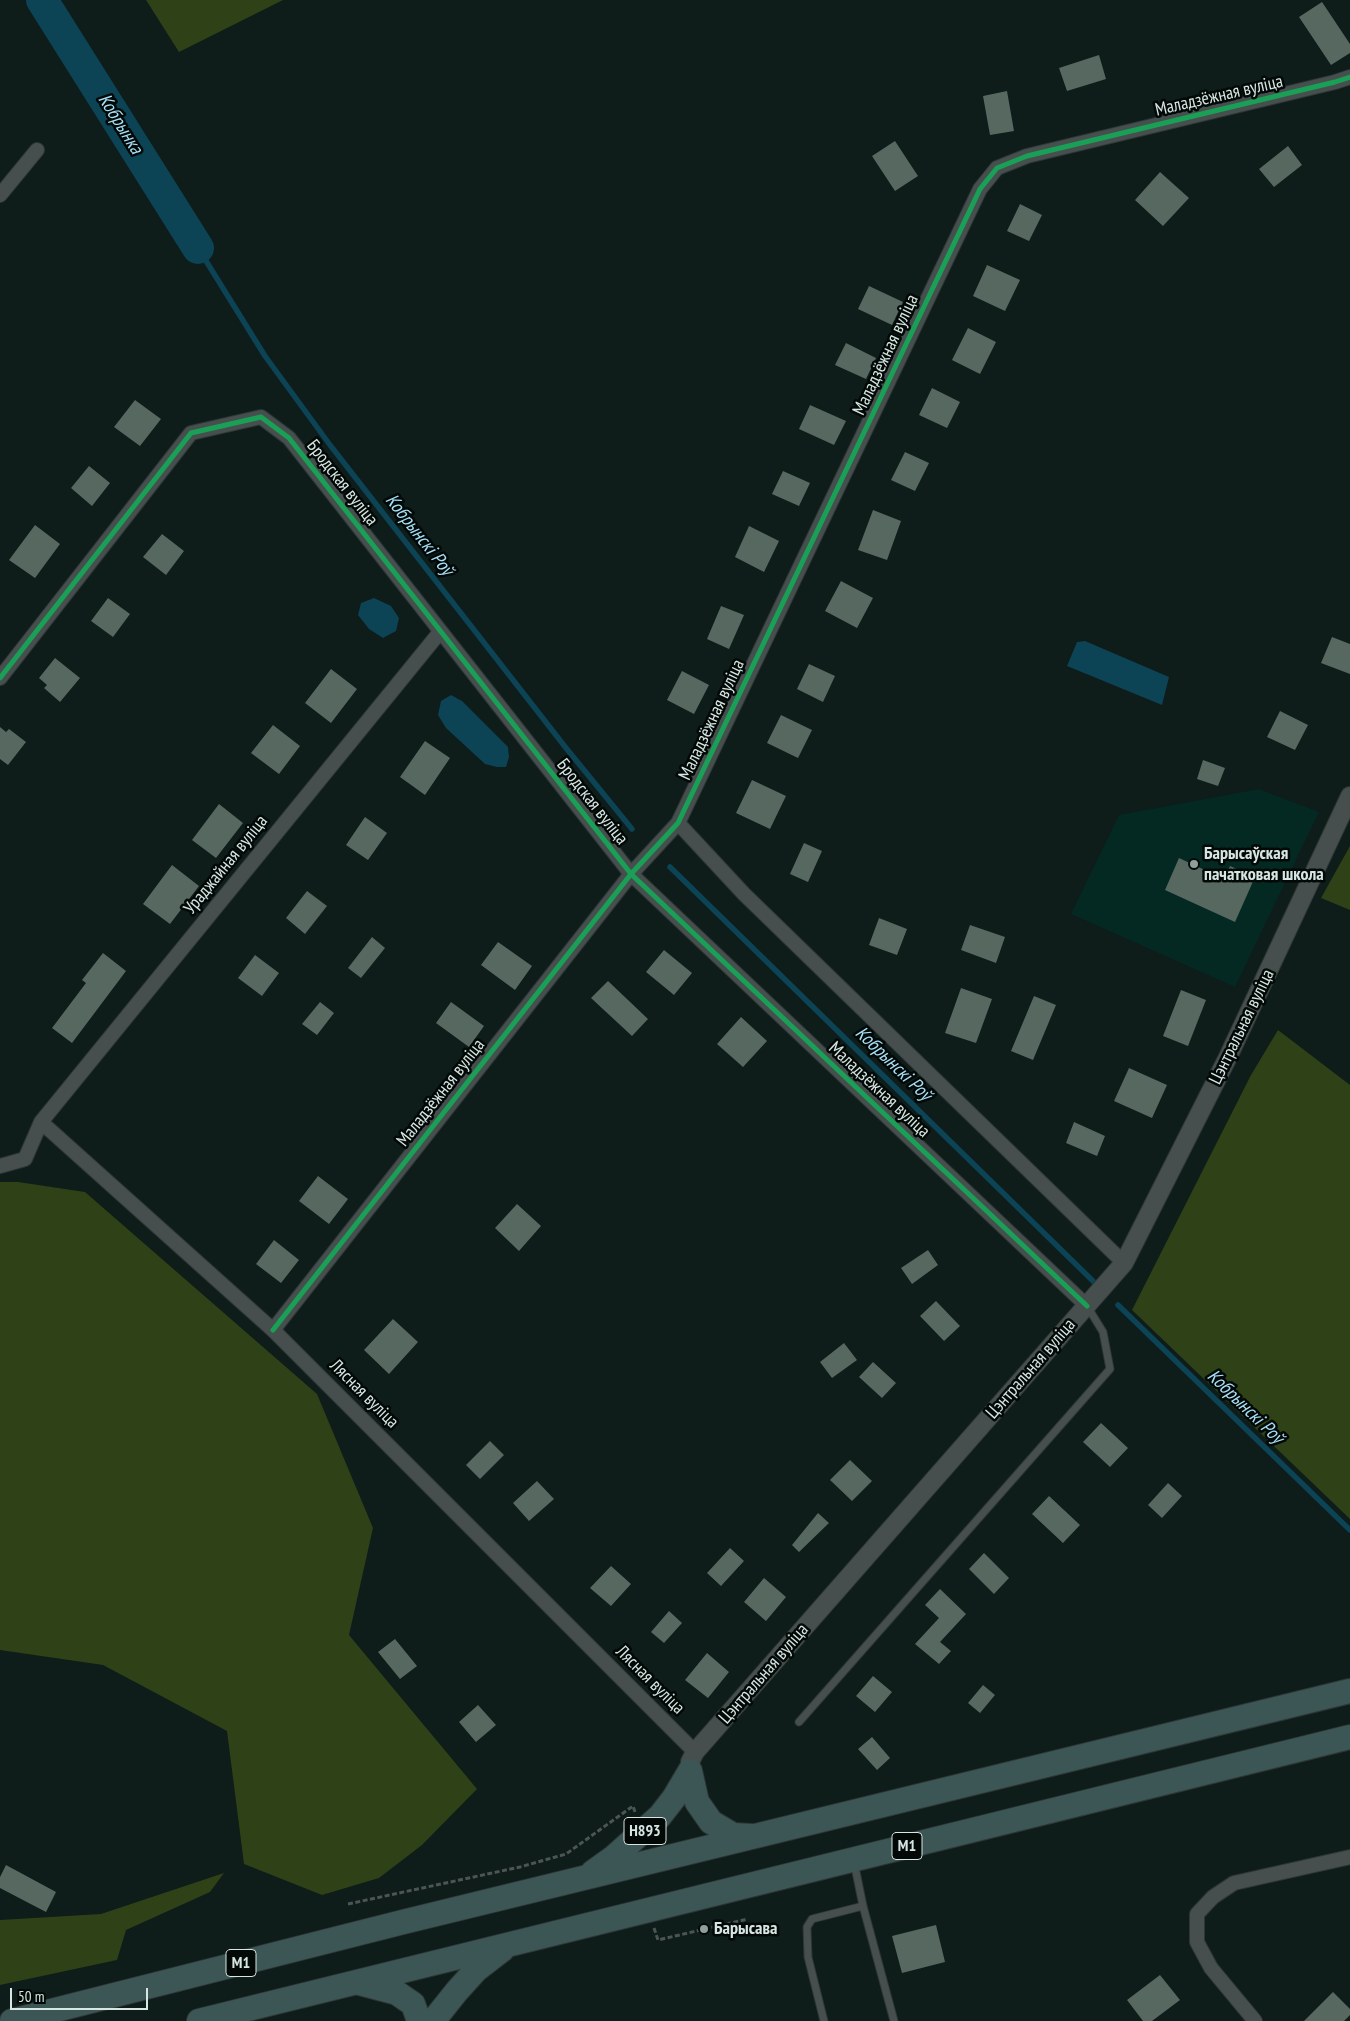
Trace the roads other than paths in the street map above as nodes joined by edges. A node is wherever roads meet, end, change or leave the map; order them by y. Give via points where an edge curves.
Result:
1 (1350, 77) edge
2 (37, 150) dead end
3 (0, 195) edge
4 (440, 632) junction
5 (0, 678) edge
6 (1350, 796) edge
7 (678, 823) junction
8 (631, 874) junction
9 (41, 1122) junction
10 (0, 1166) edge
11 (1124, 1263) junction
12 (1087, 1306) junction
13 (273, 1330) junction
14 (1350, 1692) edge
15 (799, 1722) dead end
16 (1350, 1737) edge
17 (692, 1761) junction
18 (753, 1836) junction
19 (1350, 1857) edge
20 (853, 1859) junction
21 (586, 1878) junction
22 (863, 1906) junction
23 (510, 1945) junction
24 (358, 1982) junction
25 (12, 2021) edge
26 (199, 2021) edge
27 (419, 2021) edge
28 (433, 2021) edge
29 (824, 2021) edge
30 (894, 2021) edge
31 (1255, 2021) edge

1 - 7 street, Маладзёжная вуліца via 1028,156 996,168 980,189
2 - 3 street
4 - 5 street, Бродская вуліца via 289,438 261,418 191,433
4 - 8 street, Бродская вуліца
4 - 9 street, Ураджайная вуліца
6 - 11 street, Цэнтральная вуліца / Н893 via 1228,1057
7 - 8 street, Маладзёжная вуліца
7 - 11 street via 744,894
8 - 12 street, Маладзёжная вуліца
8 - 13 street, Маладзёжная вуліца
9 - 10 street via 26,1159
9 - 13 street, Лясная вуліца
11 - 12 street, Цэнтральная вуліца / Н893
12 - 15 lane via 1103,1332 1110,1369
12 - 17 street, Цэнтральная вуліца / Н893
13 - 17 street, Лясная вуліца
14 - 18 highway, М1
16 - 20 highway, М1
17 - 18 highway via 697,1802 711,1822 733,1835
17 - 21 highway, Н893 via 674,1798 660,1816
18 - 21 highway, М1
19 - 31 street via 1234,1883 1213,1897 1197,1914 1197,1942 1211,1968
20 - 22 lane
20 - 23 highway, М1
21 - 25 highway, М1
22 - 29 lane via 812,1919 807,1927 808,1956
22 - 30 lane
23 - 24 highway, М1
23 - 28 highway via 476,1970
24 - 26 highway, М1
24 - 27 highway via 396,1993 413,2004

